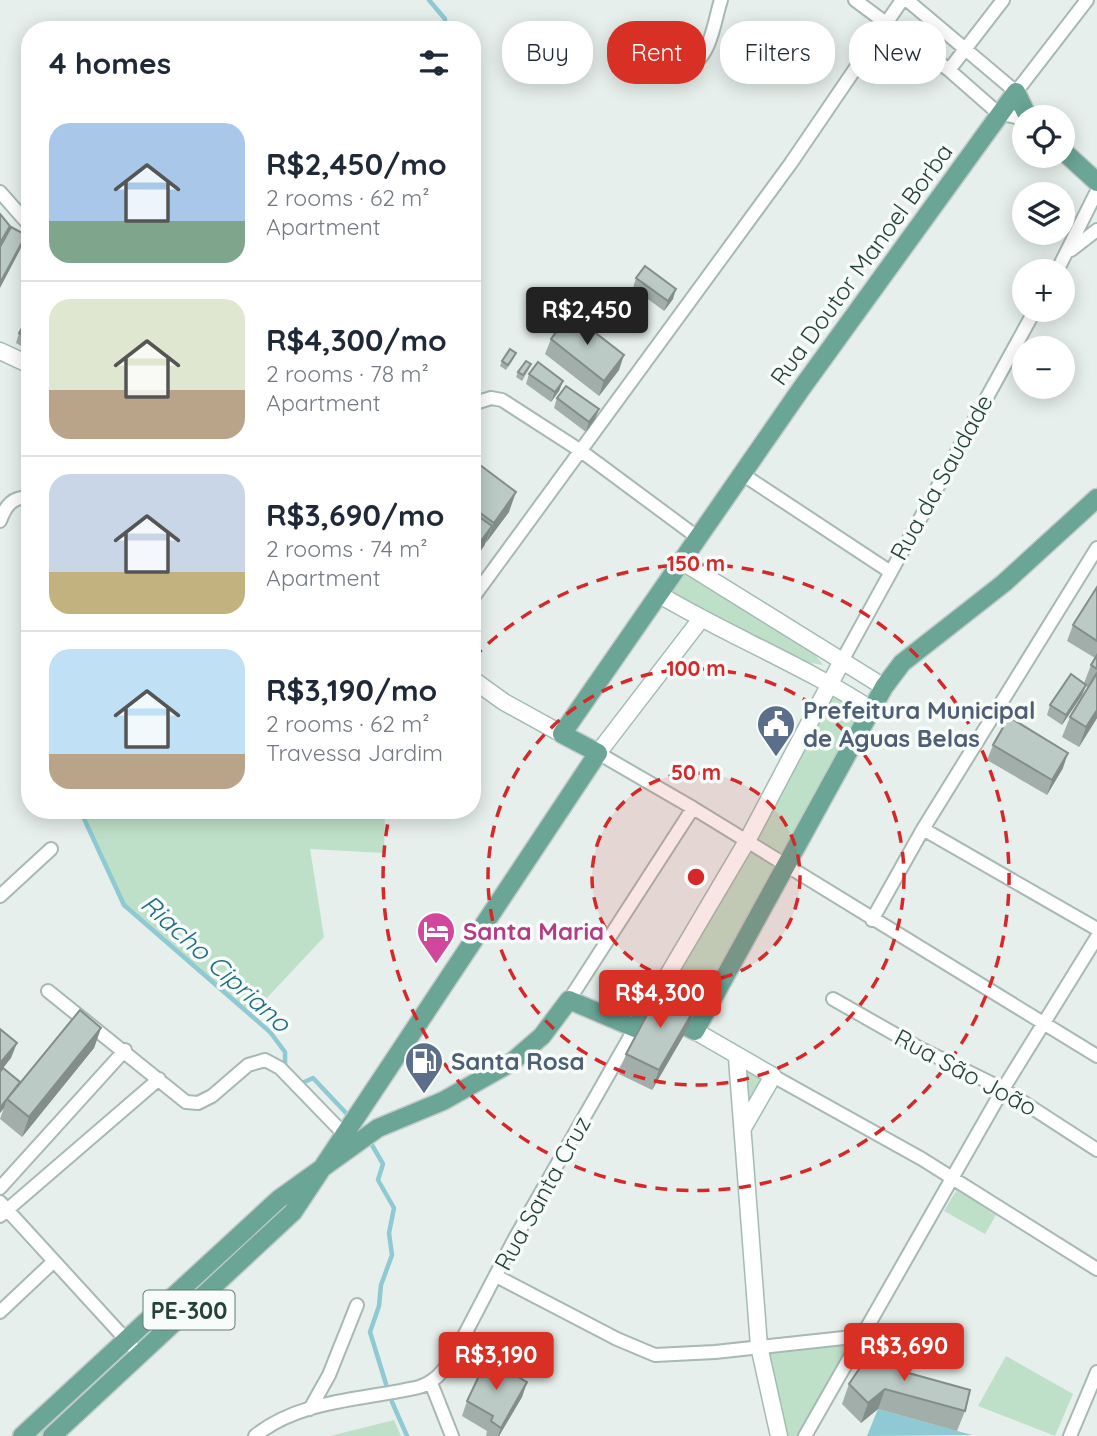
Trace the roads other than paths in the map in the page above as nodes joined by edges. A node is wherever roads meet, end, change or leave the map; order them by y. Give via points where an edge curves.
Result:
1 (721, 0) edge
2 (855, 0) edge
3 (902, 0) edge
4 (907, 0) edge
5 (1003, 0) edge
6 (1087, 0) edge
7 (885, 21) edge
8 (887, 21) edge
9 (706, 46) edge
10 (966, 47) junction
11 (946, 68) edge
12 (949, 70) junction
13 (849, 77) edge
14 (1016, 92) junction
15 (1021, 105) edge
16 (998, 114) junction
17 (1012, 116) edge
18 (1075, 162) edge
19 (1097, 181) edge
20 (1097, 191) edge
21 (0, 192) edge
22 (21, 216) edge
23 (1097, 230) edge
24 (1066, 255) junction
25 (1064, 259) edge
26 (1028, 322) edge
27 (0, 351) edge
28 (21, 361) edge
29 (481, 401) edge
30 (581, 452) junction
31 (742, 474) junction
32 (21, 498) edge
33 (1097, 498) edge
34 (0, 521) edge
35 (697, 537) junction
36 (1097, 548) edge
37 (681, 561) junction
38 (1093, 566) edge
39 (889, 571) junction
40 (481, 587) edge
41 (660, 595) junction
42 (701, 619) junction
43 (843, 659) junction
44 (831, 683) junction
45 (481, 685) edge
46 (884, 687) junction
47 (872, 710) junction
48 (562, 733) junction
49 (598, 753) junction
50 (693, 808) junction
51 (923, 829) junction
52 (747, 841) junction
53 (51, 849) dead end
54 (787, 866) junction
55 (0, 896) edge
56 (872, 920) junction
57 (1097, 929) edge
58 (1097, 937) edge
59 (48, 991) dead end
60 (833, 999) dead end
61 (569, 1000) junction
62 (649, 1006) junction
63 (1043, 1023) junction
64 (635, 1028) junction
65 (695, 1031) junction
66 (125, 1050) junction
67 (1097, 1056) edge
68 (737, 1058) junction
69 (773, 1076) junction
70 (159, 1079) junction
71 (1003, 1089) junction
72 (743, 1128) junction
73 (344, 1134) junction
74 (1097, 1150) edge
75 (315, 1176) junction
76 (953, 1179) junction
77 (0, 1188) edge
78 (2, 1209) edge
79 (52, 1262) junction
80 (1097, 1269) edge
81 (496, 1276) junction
82 (357, 1305) dead end
83 (0, 1312) edge
84 (862, 1336) junction
85 (124, 1339) junction
86 (759, 1346) junction
87 (140, 1355) junction
88 (1097, 1372) edge
89 (430, 1383) junction
90 (1093, 1392) edge
91 (310, 1409) junction
92 (22, 1436) edge
93 (52, 1436) edge
94 (255, 1436) edge
95 (452, 1436) edge
96 (779, 1436) edge
97 (806, 1436) edge
98 (1070, 1436) edge

1 - 9 street
2 - 7 street
3 - 8 street
4 - 10 street
5 - 10 street
6 - 14 street, Rua Doutor Manoel Borba
10 - 12 street
10 - 14 street
11 - 12 street
12 - 16 street
13 - 30 street
14 - 15 main road
14 - 16 main road, Rua Doutor Manoel Borba
16 - 17 street
16 - 31 main road, Rua Doutor Manoel Borba
18 - 19 main road
20 - 24 street
21 - 22 street
23 - 24 street
24 - 25 street
26 - 39 street, Rua da Saudade
27 - 28 street
29 - 30 street via 491,398 508,404
30 - 35 street
30 - 40 street
31 - 35 main road, Rua Doutor Manoel Borba
31 - 39 street
32 - 34 street via 8,503
33 - 46 main road via 1004,583 902,663
35 - 37 main road, Rua Doutor Manoel Borba
36 - 38 street
37 - 41 main road, Rua Doutor Manoel Borba
37 - 43 street
38 - 51 street
39 - 43 street, Rua da Saudade
41 - 42 street
41 - 48 main road, Rua Doutor Manoel Borba
42 - 44 street
42 - 49 street
43 - 44 street
43 - 46 street
44 - 47 street
44 - 52 street
45 - 48 street
46 - 47 main road
47 - 54 main road
48 - 49 main road
49 - 50 street
49 - 73 main road
50 - 52 street
50 - 61 street
51 - 56 street
51 - 57 street
52 - 54 street
52 - 62 street
53 - 55 street
54 - 56 street
54 - 65 main road
56 - 63 street
58 - 63 street
59 - 66 street
60 - 71 street, Rua São João
61 - 64 main road
61 - 75 main road, PE-300 via 542,1036 512,1062 453,1097 387,1123
62 - 64 main road
62 - 65 main road
63 - 67 street
63 - 71 street
64 - 81 street, Rua Santa Cruz
65 - 68 street
66 - 70 street
66 - 77 street
68 - 69 street
68 - 72 street
69 - 72 street
69 - 76 street
70 - 73 street via 186,1102 198,1103 248,1065 265,1060 280,1068
70 - 78 street
71 - 74 street, Rua São João
71 - 76 street
72 - 86 street
73 - 75 main road
75 - 85 main road via 279,1199
75 - 87 main road, PE-300 via 293,1212 273,1233
76 - 80 street
76 - 84 street
78 - 79 street
79 - 83 street
79 - 85 street
81 - 86 street via 643,1352 670,1356
81 - 89 street, Rua Santa Cruz via 452,1359
82 - 91 street via 329,1376
84 - 86 street
84 - 97 street
85 - 87 street
85 - 92 main road
86 - 96 street
87 - 93 main road, PE-300
88 - 90 street
89 - 91 street
89 - 95 street
90 - 98 street
91 - 94 street

